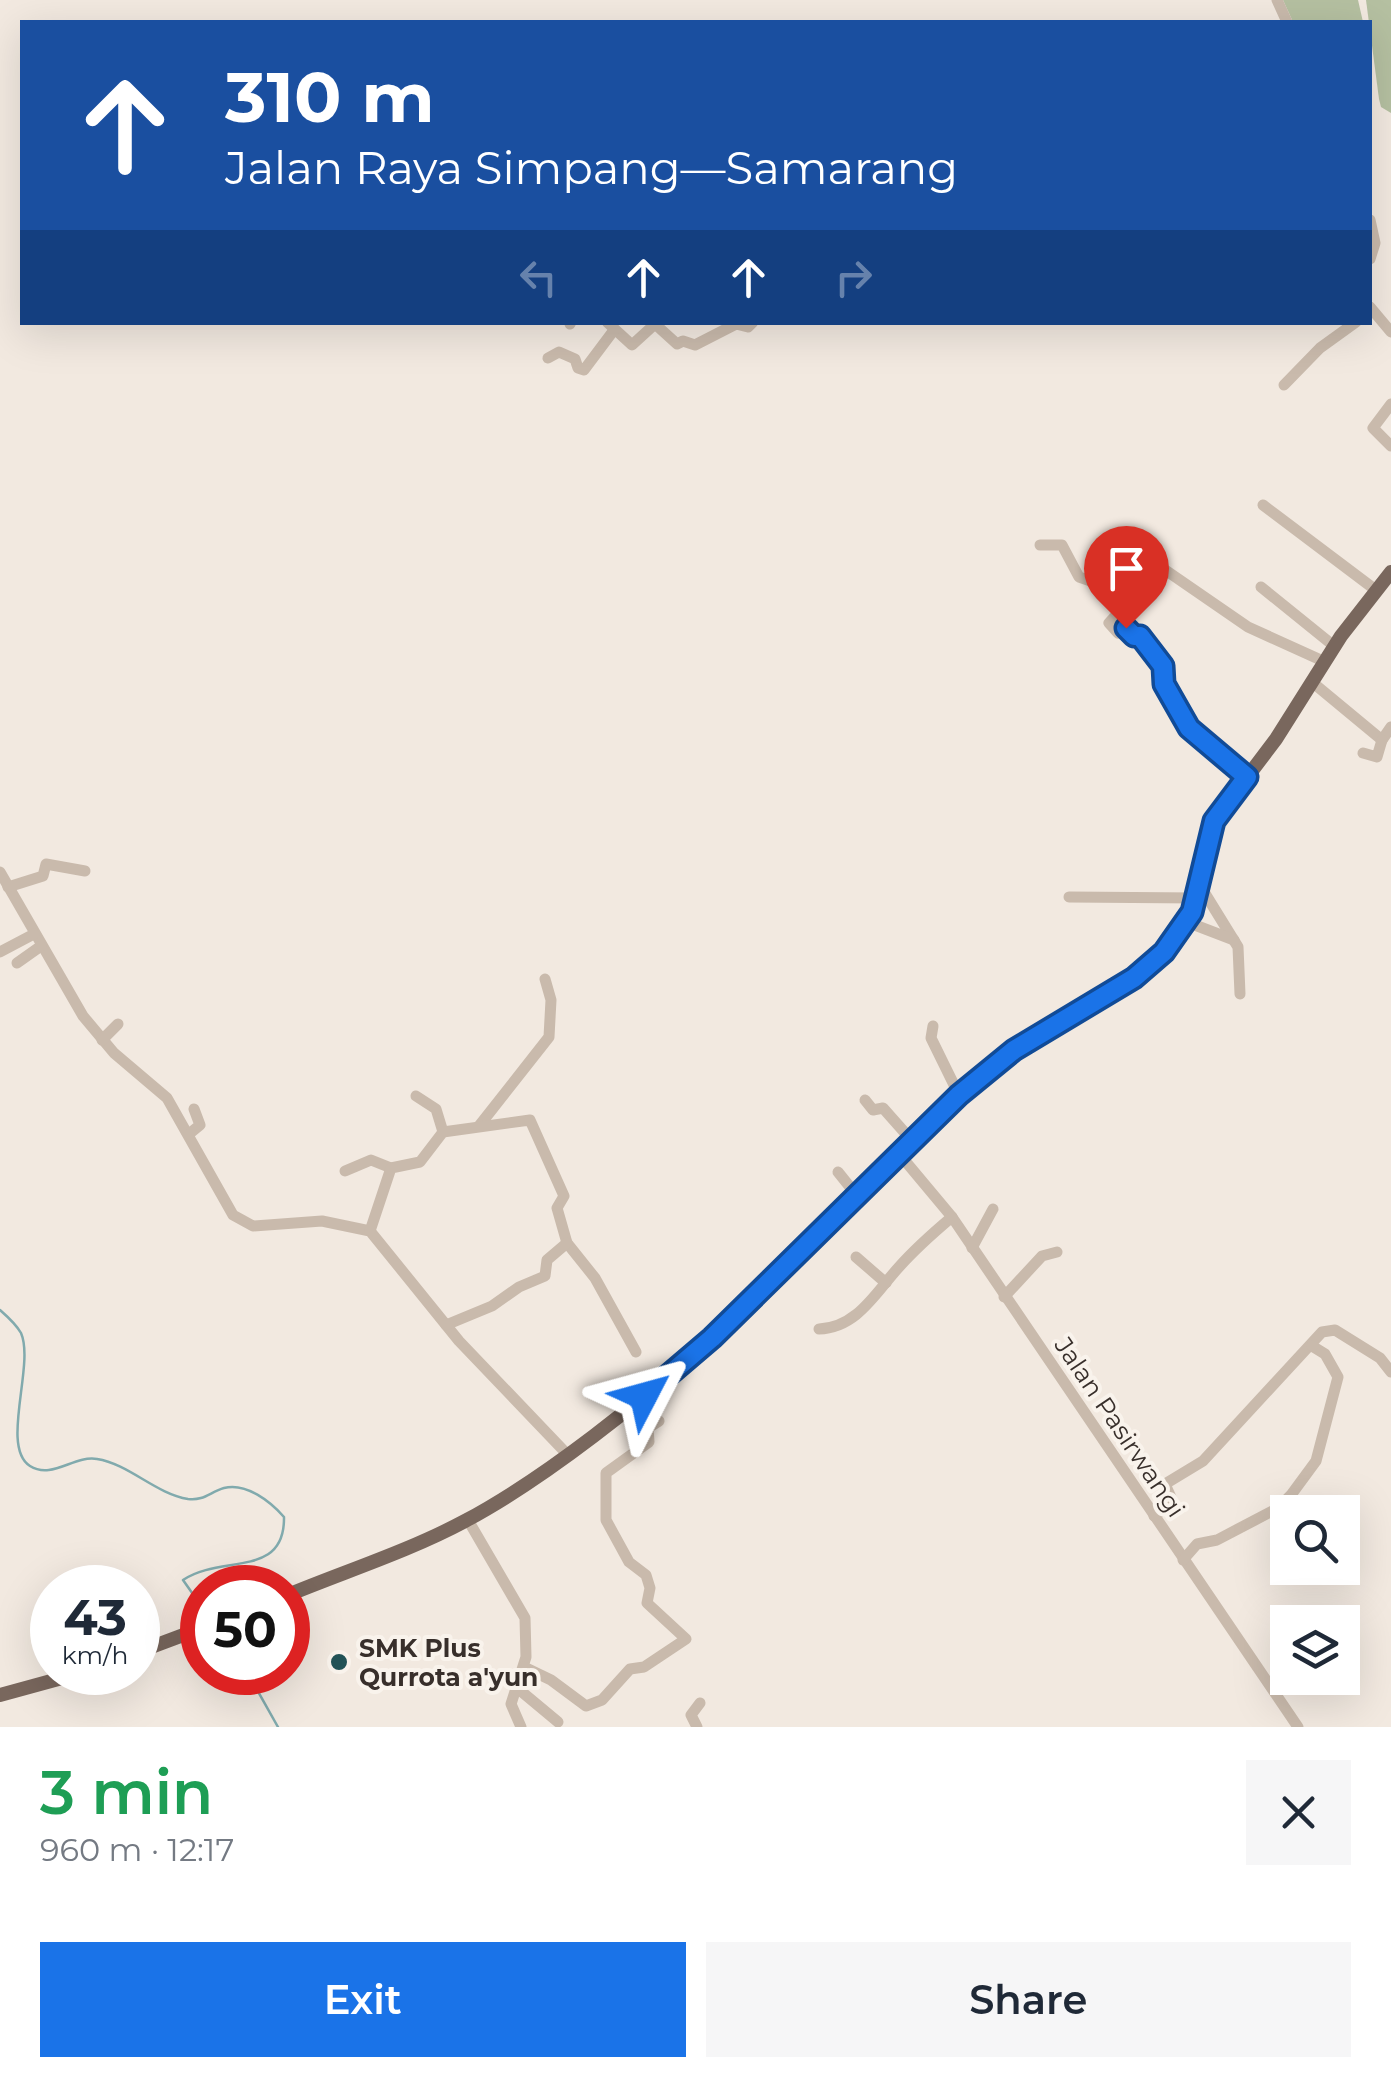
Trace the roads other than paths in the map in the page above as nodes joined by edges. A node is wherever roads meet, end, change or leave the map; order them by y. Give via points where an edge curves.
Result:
1 (1372, 310) edge
2 (654, 325) edge
3 (656, 325) edge
4 (734, 325) edge
5 (1352, 325) edge
6 (610, 326) edge
7 (1391, 332) edge
8 (548, 358) dead end
9 (1284, 385) dead end
10 (1391, 404) edge
11 (1391, 446) edge
12 (1264, 504) dead end
13 (1040, 545) dead end
14 (1158, 564) dead end
15 (1391, 572) edge
16 (1262, 587) dead end
17 (1376, 591) junction
18 (1334, 646) junction
19 (1324, 662) junction
20 (1312, 682) junction
21 (1391, 727) edge
22 (1382, 740) junction
23 (1363, 753) dead end
24 (1247, 777) junction
25 (85, 871) dead end
26 (0, 872) edge
27 (8, 886) junction
28 (1199, 892) junction
29 (1069, 897) dead end
30 (1187, 922) junction
31 (34, 934) junction
32 (1236, 940) junction
33 (41, 946) junction
34 (0, 952) edge
35 (17, 963) dead end
36 (546, 979) dead end
37 (1240, 994) dead end
38 (118, 1024) dead end
39 (933, 1026) dead end
40 (102, 1040) junction
41 (959, 1095) junction
42 (416, 1096) dead end
43 (865, 1100) dead end
44 (194, 1110) dead end
45 (479, 1126) junction
46 (443, 1132) junction
47 (189, 1134) junction
48 (914, 1143) junction
49 (901, 1156) junction
50 (392, 1168) junction
51 (345, 1171) dead end
52 (838, 1172) dead end
53 (858, 1198) junction
54 (993, 1209) dead end
55 (952, 1217) junction
56 (370, 1231) junction
57 (568, 1242) junction
58 (972, 1248) junction
59 (1057, 1252) dead end
60 (856, 1257) dead end
61 (886, 1283) junction
62 (1004, 1296) junction
63 (446, 1325) junction
64 (818, 1329) dead end
65 (1312, 1346) junction
66 (636, 1352) dead end
67 (1391, 1372) edge
68 (659, 1421) dead end
69 (566, 1453) junction
70 (1154, 1516) junction
71 (468, 1520) junction
72 (1183, 1560) junction
73 (310, 1585) edge
74 (524, 1667) junction
75 (516, 1687) junction
76 (30, 1688) edge
77 (0, 1695) edge
78 (700, 1703) dead end
79 (558, 1722) dead end
80 (521, 1727) edge
81 (696, 1727) edge
82 (1298, 1727) edge

1 - 7 street
2 - 6 street via 632,345
3 - 4 street via 677,344 694,345
5 - 9 street
6 - 8 street via 584,370 558,352
10 - 11 street via 1373,428
12 - 17 street
13 - 24 street via 1062,546 1079,577 1129,601 1109,623 1140,636 1163,666 1164,684 1189,728
14 - 19 street via 1248,627
15 - 17 main road
16 - 18 street
17 - 18 main road
18 - 19 main road
19 - 20 main road
20 - 22 street
20 - 24 main road
21 - 22 street
22 - 23 street via 1377,757
24 - 28 main road via 1214,821
25 - 27 street via 46,864 43,876
26 - 27 street
27 - 31 street
28 - 29 street
28 - 30 main road
28 - 32 street
30 - 32 street
30 - 41 main road via 1143,972 1014,1050
31 - 33 street
31 - 34 street
32 - 37 street
33 - 35 street
33 - 40 street
36 - 45 street via 549,1037
38 - 40 street
39 - 41 street via 931,1038
40 - 47 street via 164,1095
41 - 48 main road
42 - 46 street via 436,1109
43 - 48 street via 873,1110 883,1108
44 - 47 street via 200,1124
45 - 46 street
45 - 57 street via 526,1119 535,1124 564,1196 557,1208
46 - 50 street via 420,1162
47 - 56 street via 227,1207 252,1226 322,1221
48 - 49 main road
49 - 53 main road
49 - 55 street, Jalan Pasirwangi
50 - 51 street via 371,1160
50 - 56 street
52 - 53 street
53 - 69 main road via 675,1372
54 - 58 street
55 - 58 street, Jalan Pasirwangi
55 - 61 street
56 - 63 street
57 - 63 street via 546,1260 546,1276
57 - 66 street
58 - 62 street, Jalan Pasirwangi
59 - 62 street via 1040,1258
60 - 61 street
61 - 64 street via 843,1324
62 - 70 street, Jalan Pasirwangi
63 - 69 street
65 - 67 street via 1319,1334 1335,1330
65 - 70 street via 1203,1461 1166,1484 1174,1502
65 - 72 street via 1338,1377 1314,1466 1278,1508 1197,1544
68 - 74 street via 648,1428 649,1442 606,1473 605,1516 629,1562 646,1576 647,1603 686,1639 630,1670 602,1700 586,1706
69 - 71 main road
70 - 72 street, Jalan Pasirwangi
71 - 73 main road
71 - 74 street via 526,1618
72 - 82 street, Jalan Pasirwangi
74 - 75 street
75 - 79 street
75 - 80 street via 511,1704
76 - 77 main road
78 - 81 street via 690,1715

